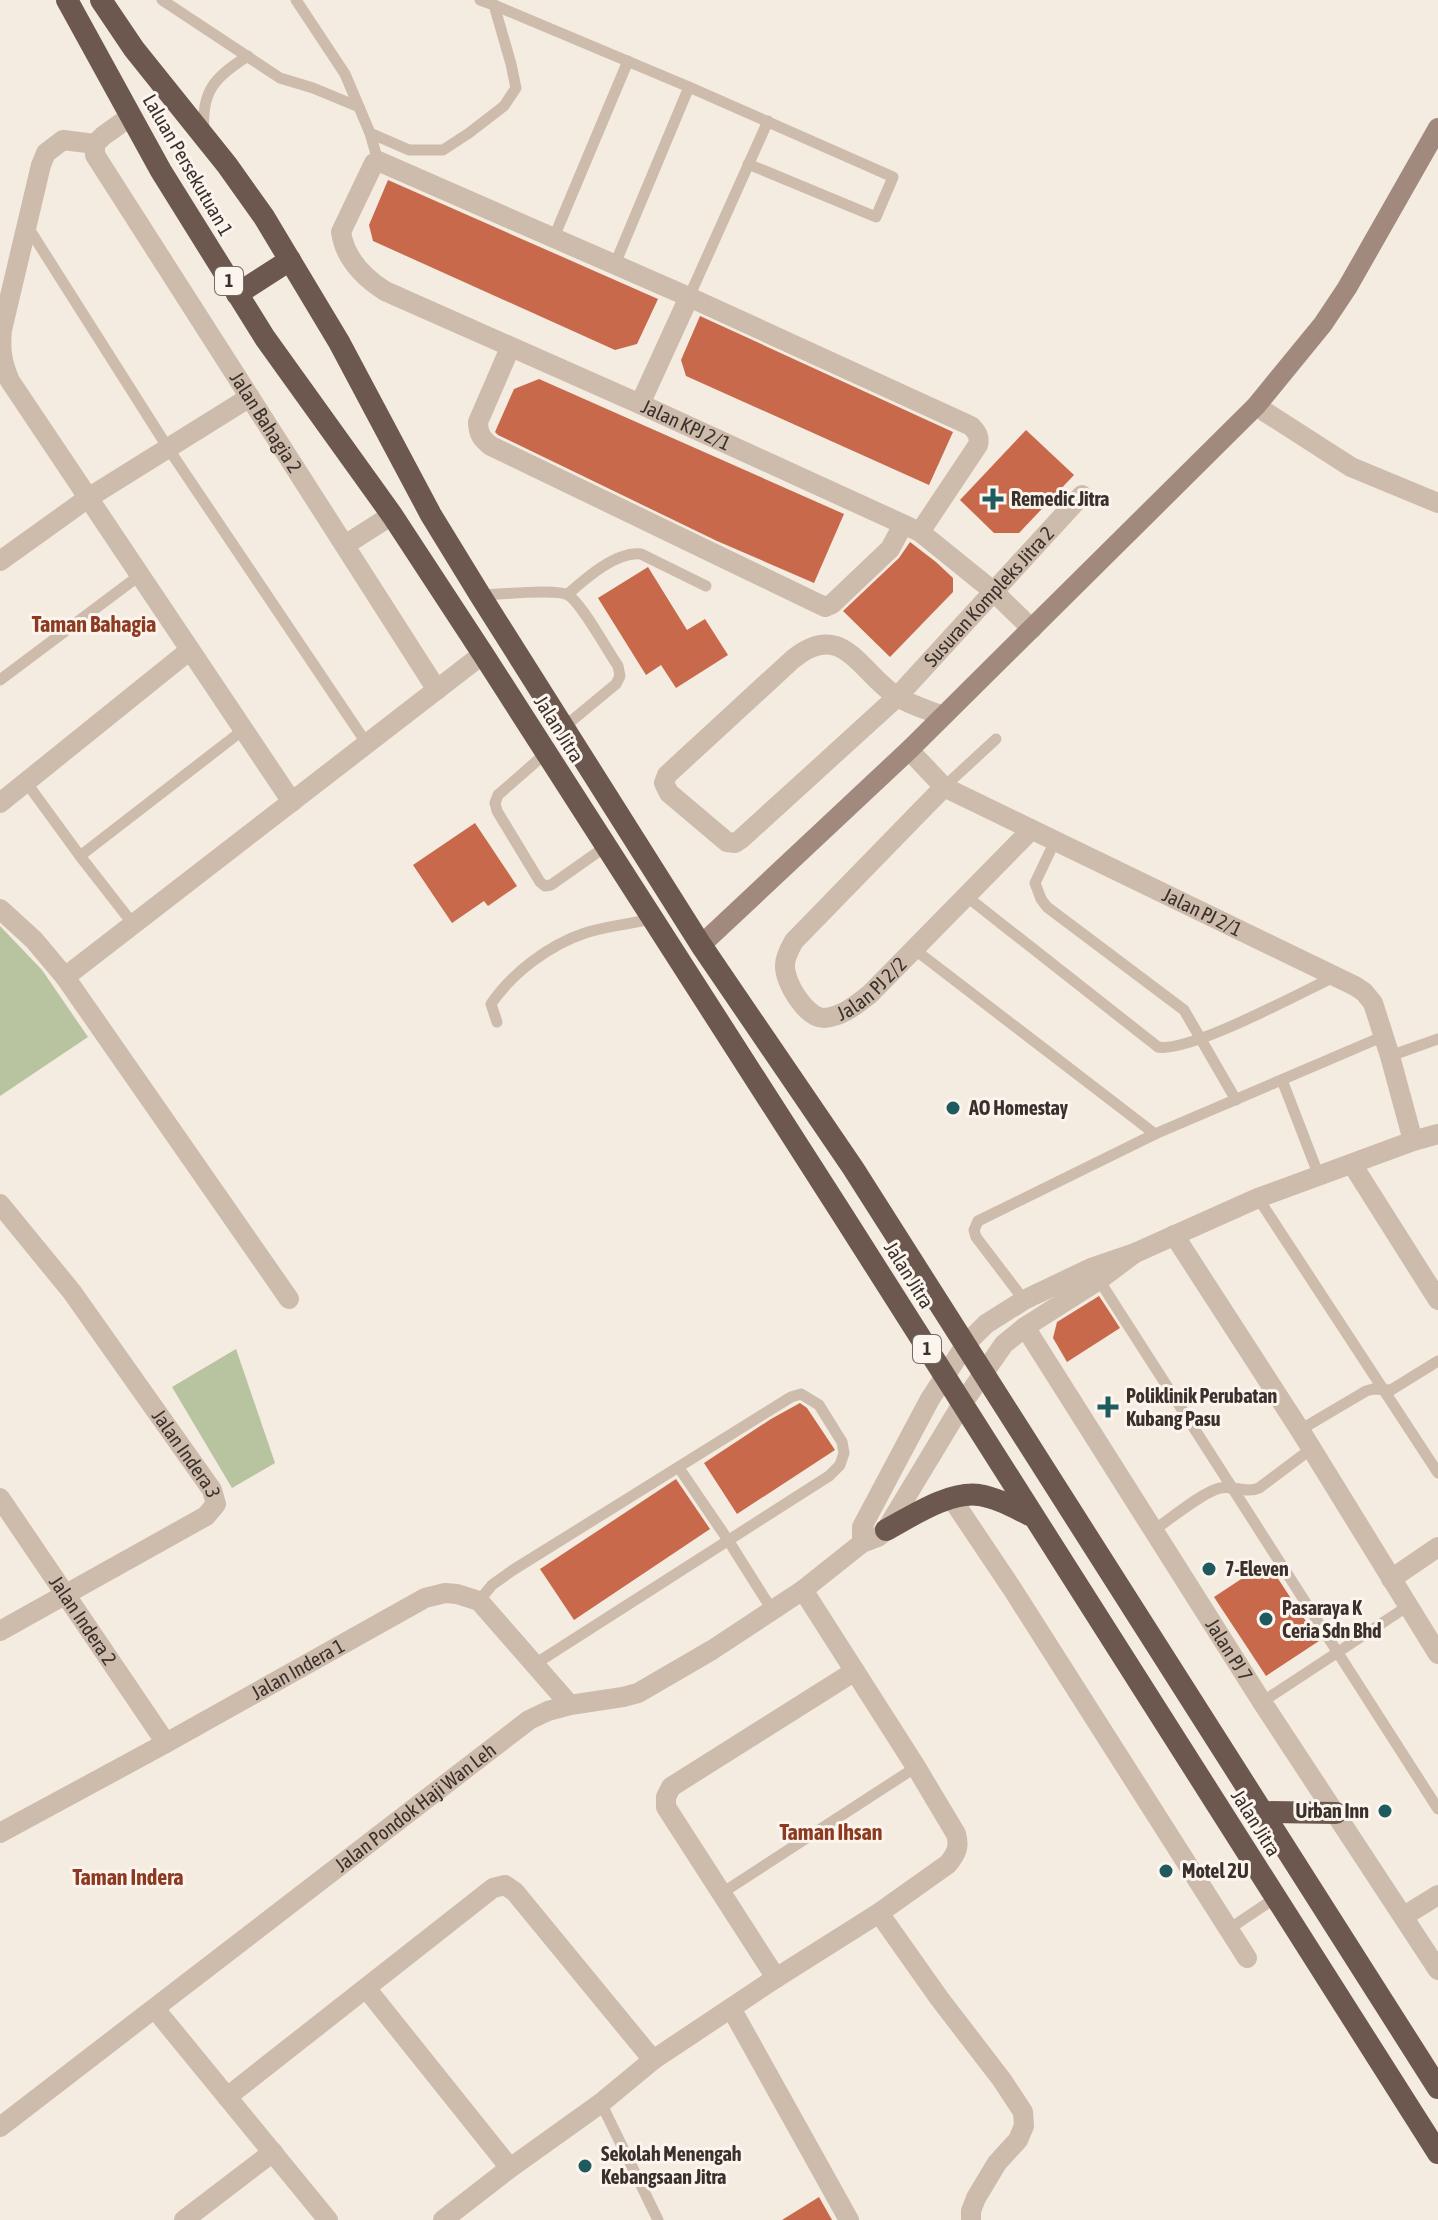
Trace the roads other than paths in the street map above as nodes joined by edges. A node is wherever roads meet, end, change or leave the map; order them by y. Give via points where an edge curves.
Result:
1 (67, 0) edge
2 (101, 0) edge
3 (162, 0) edge
4 (296, 0) edge
5 (480, 0) edge
6 (494, 5) junction
7 (248, 56) junction
8 (628, 61) junction
9 (689, 87) junction
10 (359, 107) junction
11 (131, 116) junction
12 (768, 121) junction
13 (1438, 128) edge
14 (370, 133) junction
15 (205, 137) junction
16 (95, 149) junction
17 (1431, 153) edge
18 (378, 161) junction
19 (748, 164) junction
20 (26, 224) junction
21 (554, 237) junction
22 (290, 260) junction
23 (615, 264) junction
24 (237, 294) junction
25 (689, 297) junction
26 (510, 348) junction
27 (250, 397) junction
28 (640, 404) junction
29 (1256, 406) junction
30 (168, 448) junction
31 (1082, 495) dead end
32 (88, 498) junction
33 (1438, 503) edge
34 (392, 515) junction
35 (431, 515) joint
36 (912, 528) junction
37 (345, 545) junction
38 (412, 547) joint
39 (0, 561) edge
40 (140, 575) junction
41 (706, 586) dead end
42 (993, 591) junction
43 (568, 594) junction
44 (480, 595) junction
45 (1032, 629) junction
46 (190, 650) junction
47 (483, 654) junction
48 (0, 680) edge
49 (437, 690) junction
50 (897, 697) junction
51 (943, 716) junction
52 (564, 727) junction
53 (243, 730) junction
54 (996, 739) dead end
55 (367, 744) junction
56 (909, 750) junction
57 (546, 753) junction
58 (26, 782) junction
59 (944, 787) junction
60 (292, 802) junction
61 (0, 803) edge
62 (1031, 830) junction
63 (1055, 841) junction
64 (605, 847) junction
65 (80, 856) junction
66 (966, 896) junction
67 (0, 909) edge
68 (652, 919) junction
69 (133, 924) junction
70 (701, 945) junction
71 (914, 949) junction
72 (65, 977) junction
73 (1334, 977) junction
74 (497, 1022) dead end
75 (1384, 1036) junction
76 (1203, 1039) junction
77 (1438, 1039) edge
78 (1390, 1056) junction
79 (1282, 1080) junction
80 (1236, 1100) junction
81 (1155, 1134) junction
82 (1438, 1134) edge
83 (1413, 1141) junction
84 (1352, 1164) junction
85 (1319, 1176) junction
86 (1258, 1198) junction
87 (0, 1204) edge
88 (1174, 1235) junction
89 (1135, 1253) junction
90 (1099, 1280) junction
91 (289, 1299) dead end
92 (1024, 1300) junction
93 (1438, 1300) edge
94 (1025, 1327) junction
95 (966, 1344) junction
96 (1438, 1361) edge
97 (984, 1372) junction
98 (944, 1376) junction
99 (1383, 1389) junction
100 (962, 1404) junction
101 (1300, 1430) junction
102 (1311, 1449) junction
103 (679, 1468) junction
104 (1438, 1473) edge
105 (1231, 1487) junction
106 (0, 1498) edge
107 (952, 1499) junction
108 (1033, 1517) junction
109 (886, 1530) junction
110 (1154, 1530) junction
111 (728, 1540) junction
112 (862, 1543) junction
113 (1438, 1547) edge
114 (1391, 1579) junction
115 (803, 1590) junction
116 (66, 1594) junction
117 (479, 1601) junction
118 (1408, 1606) junction
119 (772, 1610) junction
120 (0, 1631) edge
121 (1337, 1653) junction
122 (1438, 1654) edge
123 (535, 1664) junction
124 (855, 1671) junction
125 (1262, 1702) junction
126 (570, 1705) junction
127 (166, 1743) junction
128 (916, 1767) junction
129 (1438, 1809) edge
130 (1262, 1812) junction
131 (1336, 1813) junction
132 (0, 1833) edge
133 (722, 1893) junction
134 (1438, 1895) edge
135 (1275, 1898) junction
136 (879, 1913) junction
137 (1404, 1916) junction
138 (1229, 1929) junction
139 (1247, 1958) dead end
140 (1438, 1970) edge
141 (776, 1978) junction
142 (366, 1988) junction
143 (731, 2008) junction
144 (155, 2009) junction
145 (653, 2060) junction
146 (1438, 2088) edge
147 (227, 2097) junction
148 (601, 2103) junction
149 (0, 2127) edge
150 (273, 2152) junction
151 (1438, 2153) edge
152 (510, 2168) junction
153 (184, 2220) edge
154 (328, 2220) edge
155 (443, 2220) edge
156 (658, 2220) edge
157 (849, 2220) edge
158 (971, 2220) edge

1 - 11 highway, Laluan Persekutuan 1 / 1
2 - 15 highway, Laluan Persekutuan 1 / 1
3 - 7 lane
4 - 10 lane via 345,74
5 - 6 lane
6 - 8 lane
6 - 14 lane via 516,88 504,106 443,150 409,150
7 - 10 lane via 280,78
7 - 15 lane via 230,67 205,99
8 - 9 lane
8 - 21 lane
9 - 12 lane
9 - 23 lane
10 - 14 lane
11 - 16 street via 103,136
11 - 24 highway, Laluan Persekutuan 1 / 1
12 - 19 lane
12 - 19 lane via 893,177 876,217
13 - 17 main road
14 - 18 lane
15 - 22 highway, Laluan Persekutuan 1 / 1
16 - 20 street via 63,140 46,153
16 - 27 street, Jalan Bahagia 2
17 - 29 main road via 1347,288
18 - 21 street
18 - 26 street, Jalan KPJ 2/1 via 341,232 348,257 385,291
19 - 25 lane
20 - 30 lane
20 - 32 street via 2,330 3,366
21 - 23 street
22 - 24 highway
22 - 35 highway, Laluan Persekutuan 1 / 1
23 - 25 street
24 - 34 highway, Laluan Persekutuan 1 / 1
25 - 28 street
25 - 36 street via 977,432 978,445
26 - 28 street, Jalan KPJ 2/1
26 - 36 street via 478,422 482,439 825,607
27 - 30 street
27 - 37 street, Jalan Bahagia 2
28 - 36 street, Jalan KPJ 2/1
29 - 33 street via 1351,467
29 - 45 main road
30 - 32 street
30 - 55 lane
31 - 42 street, Susuran Kompleks Jitra 2
32 - 39 street
32 - 40 street
34 - 37 street
34 - 38 highway, Laluan Persekutuan 1 / 1
35 - 44 highway, Jalan Jitra / 1
36 - 42 street, Jalan KPJ 2/1
37 - 49 street, Jalan Bahagia 2
38 - 47 highway, Jalan Jitra / 1
40 - 46 street
40 - 48 lane
41 - 43 lane via 635,553 601,568
42 - 45 street, Jalan KPJ 2/1
42 - 50 street, Susuran Kompleks Jitra 2
43 - 44 lane
43 - 52 lane via 620,676
44 - 52 highway, Jalan Jitra / 1
45 - 51 main road
46 - 53 street
46 - 58 street
47 - 49 street
47 - 57 highway, Jalan Jitra / 1
49 - 55 street
50 - 50 street via 735,843 727,842 669,793 664,783 793,659 816,644 840,646
50 - 51 street
51 - 56 main road
52 - 70 highway, Jalan Jitra / 1
53 - 60 street
53 - 65 lane
54 - 59 lane
55 - 60 street
56 - 59 street, Jalan PJ 2/1
56 - 70 main road
57 - 64 highway, Jalan Jitra / 1
57 - 64 lane via 495,803 540,882 551,885
58 - 61 street
58 - 65 lane
59 - 62 street, Jalan PJ 2/1
59 - 71 street, Jalan PJ 2/2 via 794,941 786,974 809,1012 829,1018 870,994
60 - 69 street
62 - 63 street, Jalan PJ 2/1
62 - 66 street, Jalan PJ 2/2
63 - 73 street, Jalan PJ 2/1
63 - 76 lane via 1035,883 1041,899 1179,1005
64 - 68 highway, Jalan Jitra / 1
65 - 69 lane
66 - 71 street, Jalan PJ 2/2
66 - 76 lane via 1158,1047
67 - 72 street
68 - 74 lane via 585,933 559,945 503,987 491,1004
68 - 98 highway, Jalan Jitra / 1
69 - 72 street
70 - 95 highway, Jalan Jitra / 1
71 - 81 lane
72 - 91 street
73 - 75 street, Jalan PJ 2/1 via 1364,992
73 - 76 lane
75 - 78 street, Jalan PJ 2/1
75 - 79 lane
76 - 80 lane
77 - 78 lane
78 - 83 street, Jalan PJ 2/1
79 - 80 lane
79 - 85 lane
80 - 81 lane
81 - 92 lane via 978,1221 976,1237
82 - 83 street
83 - 84 street
84 - 85 street
84 - 93 street
85 - 86 street
86 - 88 street
86 - 99 lane
87 - 116 street, Jalan Indera 3 via 72,1292 212,1490 216,1504 206,1516
88 - 89 street
88 - 101 street
89 - 90 street
89 - 92 street
90 - 94 street
90 - 105 lane
92 - 95 street
94 - 97 street via 1004,1344
94 - 110 street, Jalan PJ 7
95 - 97 highway, Jalan Jitra / 1
95 - 98 street
96 - 99 lane via 1397,1387
97 - 100 street
97 - 130 highway, Jalan Jitra / 1
98 - 100 highway, Jalan Jitra / 1
98 - 112 street via 862,1527
99 - 101 lane via 1366,1391
99 - 104 lane
100 - 108 highway, Jalan Jitra / 1
100 - 109 street
101 - 102 street
102 - 105 lane via 1259,1488
102 - 114 street
103 - 111 lane
103 - 111 lane via 791,1397 801,1394 819,1405 842,1442 840,1465
103 - 117 lane via 513,1570
105 - 110 lane via 1213,1491
105 - 121 lane
106 - 116 street, Jalan Indera 2
107 - 108 highway via 979,1495
107 - 109 highway
107 - 138 street
108 - 135 highway, Jalan Jitra / 1
109 - 112 street, Jalan Pondok Haji Wan Leh
110 - 125 street, Jalan PJ 7
111 - 119 lane
111 - 123 lane
112 - 115 street, Jalan Pondok Haji Wan Leh
113 - 114 street
114 - 118 street
115 - 119 street, Jalan Pondok Haji Wan Leh
115 - 124 street
116 - 120 street, Jalan Indera 3
116 - 127 street, Jalan Indera 2
117 - 123 street
117 - 127 street, Jalan Indera 1 via 445,1593 425,1598
118 - 121 lane
118 - 122 street
119 - 126 street, Jalan Pondok Haji Wan Leh via 638,1693
121 - 125 lane
121 - 129 lane
123 - 126 street
124 - 128 street
124 - 133 street via 671,1787 666,1807
125 - 131 street, Jalan PJ 7
126 - 144 street, Jalan Pondok Haji Wan Leh via 529,1720
127 - 132 street, Jalan Indera 1
128 - 133 lane
128 - 136 street via 959,1844 948,1864
130 - 131 highway
130 - 146 highway, Jalan Jitra / 1
131 - 137 street, Jalan PJ 7
133 - 141 street
134 - 137 street
135 - 138 lane
135 - 151 highway, Jalan Jitra / 1
136 - 141 street
136 - 158 street via 1023,2112 1018,2140 976,2198
137 - 140 street, Jalan PJ 7
138 - 139 street
141 - 143 street
142 - 145 street via 493,1888 505,1885
142 - 147 street
142 - 152 street
143 - 145 street
143 - 157 street
144 - 147 street
144 - 149 street, Jalan Pondok Haji Wan Leh
145 - 148 street
147 - 150 street
148 - 152 street
148 - 156 lane
150 - 153 street
150 - 154 street
152 - 155 street

